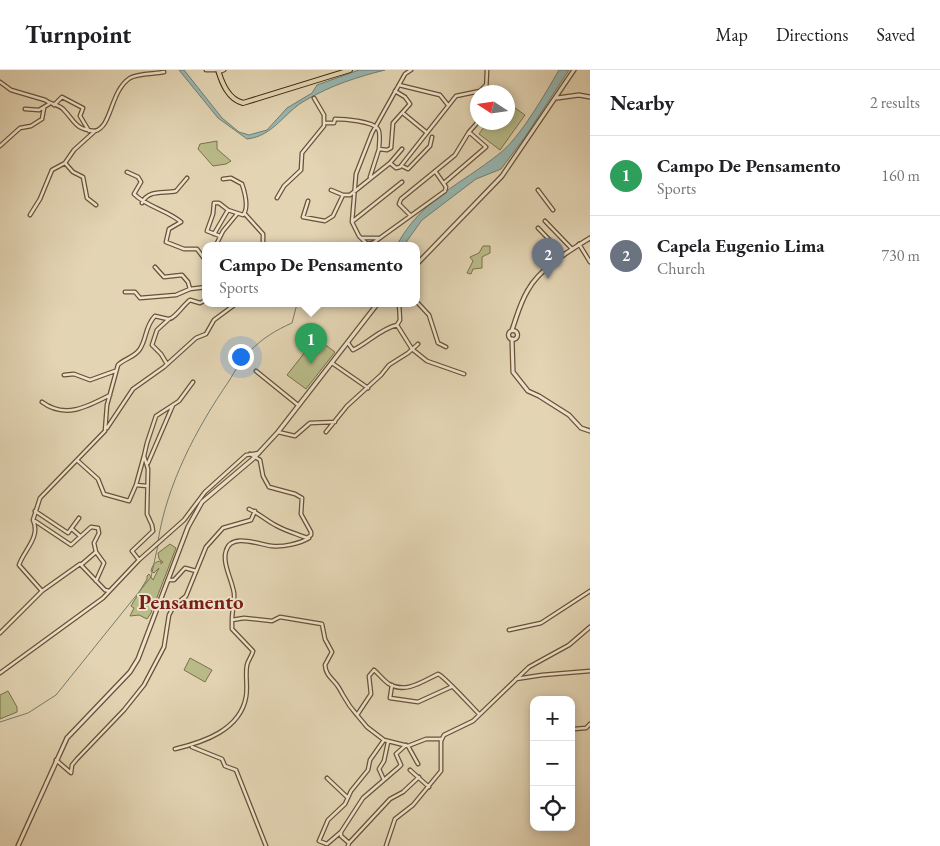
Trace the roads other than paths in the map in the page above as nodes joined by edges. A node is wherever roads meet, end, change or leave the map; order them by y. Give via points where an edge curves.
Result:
1 (206, 70) edge
2 (224, 70) edge
3 (350, 70) edge
4 (411, 70) edge
5 (487, 70) edge
6 (574, 70) edge
7 (218, 71) edge
8 (164, 72) dead end
9 (0, 82) edge
10 (398, 85) junction
11 (486, 85) edge
12 (395, 92) junction
13 (470, 92) edge
14 (314, 98) dead end
15 (556, 98) junction
16 (590, 98) edge
17 (50, 104) junction
18 (54, 105) junction
19 (448, 105) junction
20 (44, 108) junction
21 (25, 109) dead end
22 (403, 114) junction
23 (324, 123) junction
24 (375, 126) junction
25 (89, 130) junction
26 (95, 131) junction
27 (426, 132) junction
28 (469, 132) joint
29 (432, 137) dead end
30 (0, 146) edge
31 (379, 148) junction
32 (402, 149) dead end
33 (65, 163) junction
34 (390, 163) junction
35 (402, 166) junction
36 (435, 171) junction
37 (127, 172) dead end
38 (187, 178) dead end
39 (369, 178) junction
40 (224, 179) dead end
41 (402, 182) dead end
42 (444, 183) junction
43 (331, 190) dead end
44 (354, 190) junction
45 (538, 190) dead end
46 (342, 195) junction
47 (277, 198) dead end
48 (308, 201) dead end
49 (142, 202) junction
50 (96, 205) dead end
51 (228, 210) junction
52 (553, 210) dead end
53 (237, 213) junction
54 (245, 214) junction
55 (30, 215) dead end
56 (410, 215) junction
57 (545, 221) dead end
58 (352, 222) junction
59 (538, 228) dead end
60 (214, 234) junction
61 (220, 236) junction
62 (362, 238) junction
63 (380, 238) junction
64 (590, 238) edge
65 (217, 242) edge
66 (264, 242) edge
67 (368, 242) edge
68 (374, 242) edge
69 (579, 244) junction
70 (572, 249) junction
71 (564, 255) junction
72 (202, 256) edge
73 (420, 261) edge
74 (590, 262) edge
75 (155, 267) dead end
76 (202, 288) edge
77 (190, 289) junction
78 (125, 292) dead end
79 (202, 302) edge
80 (420, 306) edge
81 (232, 307) edge
82 (375, 307) edge
83 (399, 307) edge
84 (169, 319) junction
85 (397, 325) junction
86 (512, 330) junction
87 (512, 339) junction
88 (348, 343) junction
89 (418, 344) dead end
90 (446, 347) dead end
91 (412, 349) junction
92 (331, 363) junction
93 (166, 364) junction
94 (116, 371) junction
95 (256, 371) dead end
96 (464, 374) dead end
97 (64, 375) dead end
98 (193, 382) dead end
99 (368, 388) junction
100 (110, 396) junction
101 (42, 402) dead end
102 (173, 404) junction
103 (298, 405) junction
104 (335, 422) junction
105 (105, 431) junction
106 (590, 431) edge
107 (278, 432) junction
108 (326, 432) dead end
109 (259, 453) junction
110 (250, 454) junction
111 (144, 456) junction
112 (254, 458) junction
113 (78, 461) junction
114 (148, 463) junction
115 (136, 485) junction
116 (147, 486) junction
117 (249, 509) dead end
118 (255, 511) junction
119 (35, 512) junction
120 (79, 518) dead end
121 (33, 520) junction
122 (72, 529) junction
123 (80, 536) junction
124 (309, 538) junction
125 (96, 552) junction
126 (139, 560) junction
127 (82, 564) junction
128 (196, 571) junction
129 (168, 580) junction
130 (96, 581) junction
131 (42, 591) junction
132 (110, 591) junction
133 (590, 591) edge
134 (232, 620) junction
135 (590, 627) edge
136 (509, 630) dead end
137 (0, 633) edge
138 (590, 671) edge
139 (0, 673) edge
140 (514, 680) junction
141 (392, 685) junction
142 (451, 687) junction
143 (479, 714) junction
144 (358, 715) junction
145 (590, 724) edge
146 (575, 729) edge
147 (442, 739) junction
148 (384, 740) junction
149 (388, 742) junction
150 (407, 745) junction
151 (191, 746) junction
152 (175, 749) dead end
153 (56, 760) junction
154 (418, 764) dead end
155 (72, 765) junction
156 (67, 767) junction
157 (410, 770) dead end
158 (418, 777) junction
159 (327, 778) dead end
160 (384, 780) junction
161 (429, 787) junction
162 (347, 797) junction
163 (341, 832) junction
164 (348, 844) edge
165 (18, 846) edge
166 (266, 846) edge
167 (386, 846) edge

1 - 7 street
2 - 7 street
3 - 7 main road via 243,104 233,98
4 - 10 street
5 - 11 street
6 - 15 street
8 - 26 street via 136,75 129,79 115,96 107,122
9 - 17 street via 11,90
10 - 12 street
10 - 19 street via 440,95
12 - 22 street via 410,104
12 - 24 street
13 - 19 street via 460,94
14 - 23 street via 324,115
15 - 16 street via 579,95
15 - 73 street via 502,176
17 - 18 street
17 - 20 street
18 - 25 street via 61,108 74,125
18 - 25 street via 62,97 83,108 80,116
19 - 27 street
20 - 21 street
20 - 30 street via 42,119 20,128
22 - 27 street
22 - 31 street via 394,123 391,148
23 - 24 street via 348,119
23 - 47 street via 302,153 301,170
24 - 31 street via 379,130
24 - 44 street via 357,172
25 - 26 street
26 - 33 street
27 - 35 street
28 - 36 street via 455,155
28 - 42 street via 486,147
29 - 35 street via 430,146 408,169
31 - 39 street
32 - 34 street
33 - 50 street via 83,177 87,198
33 - 55 street via 52,170
34 - 35 street via 396,168
34 - 39 street
36 - 42 street
36 - 56 street via 399,202
37 - 49 street via 138,177 140,182 134,194
38 - 49 street via 176,191 151,194
39 - 44 street
40 - 54 street via 231,178 242,184 246,198
41 - 58 street
42 - 56 street via 445,191
43 - 46 street
44 - 46 street via 350,195
44 - 58 street
45 - 52 street
46 - 48 street via 334,216 325,221 303,217
49 - 72 street via 181,222 169,229 166,242 184,249 197,249
51 - 53 street
51 - 60 street
51 - 60 street via 219,202 213,206 214,214 207,231
53 - 54 street
53 - 61 street
54 - 66 street via 263,234
56 - 63 street
57 - 70 street
58 - 62 street
59 - 71 street
60 - 61 street
61 - 65 street
62 - 63 street
62 - 67 street
63 - 68 street
64 - 69 street
69 - 70 street
69 - 74 street
70 - 71 street
71 - 86 street via 530,286
75 - 77 street via 164,277 182,275
76 - 77 street
77 - 78 street via 176,295 140,298 135,292
79 - 84 street via 188,301 179,308 176,316
80 - 90 street via 428,315 438,343
81 - 93 street via 214,320 206,334 196,338
82 - 88 street
83 - 85 street
84 - 93 street via 157,330 152,342
84 - 94 street via 155,316 147,326 140,349 133,357 120,362
85 - 88 street via 353,350
85 - 91 street
86 - 87 street via 508,334
86 - 87 street via 517,335
87 - 106 street via 513,372 528,391 570,415 581,428
88 - 92 street
89 - 91 street
91 - 96 street via 427,361
91 - 99 street via 389,365
92 - 99 street
92 - 103 street
93 - 105 street via 133,389
94 - 97 street via 90,380 74,374
94 - 100 street
95 - 103 street
98 - 102 street
99 - 104 street via 347,406
100 - 101 street via 78,410 56,410
100 - 105 street
102 - 111 street via 156,416
102 - 114 street
103 - 107 street
104 - 107 street via 310,423 295,436
104 - 108 street
105 - 113 street
107 - 109 street
109 - 110 street
109 - 112 street
110 - 112 street
110 - 126 street via 204,492 184,520
111 - 114 street
111 - 115 street
112 - 124 street via 260,460 269,487 302,498 301,514 311,532
112 - 129 street via 202,502 188,527
113 - 115 street via 98,479 104,494 110,497 129,501
113 - 119 street via 40,498
114 - 116 street
115 - 116 street
116 - 126 street via 147,514 152,531 132,552
117 - 118 street
118 - 124 street via 278,527
118 - 128 street via 251,520 220,530 206,547
119 - 121 street
119 - 122 street via 68,533
120 - 122 street
121 - 123 street via 71,545
121 - 131 street via 35,533 19,565
122 - 123 street
123 - 125 street via 91,527 99,529 94,542
124 - 134 street via 278,546 244,541 229,545 226,556 234,595
125 - 127 street
125 - 130 street via 104,563
126 - 132 street
127 - 130 street
127 - 131 street
128 - 129 street via 185,568 174,580
128 - 155 street via 186,596 174,606 169,616 164,647 144,686
129 - 153 street via 134,666 74,730
130 - 132 street
131 - 137 street
132 - 139 street
133 - 136 street via 541,622
134 - 144 street via 272,621 280,617 322,624 332,652 325,665 326,672
134 - 151 street via 232,629 253,651 247,667 243,708 228,729
135 - 140 street via 569,645 533,664
138 - 140 street via 542,674
140 - 143 street
141 - 142 street via 415,686 438,674
141 - 142 street via 390,698 414,702
141 - 144 street via 374,670 370,672 371,694
142 - 143 street
143 - 147 street
144 - 148 street
145 - 146 street via 586,728
147 - 150 street via 426,739
147 - 161 street via 441,772
148 - 149 street
148 - 162 street via 370,760 368,770
149 - 150 street
149 - 160 street via 379,769
150 - 154 street
150 - 160 street via 396,754 401,765
151 - 152 street
151 - 166 street via 222,759 225,766 236,770
153 - 156 street
153 - 165 street
155 - 156 street
155 - 156 street via 71,773
157 - 158 street
158 - 161 street
158 - 164 street via 403,792 390,799
159 - 162 street
160 - 163 street via 363,798
161 - 167 street via 395,819
162 - 163 street via 345,804 328,820 319,841 326,844
163 - 164 street

